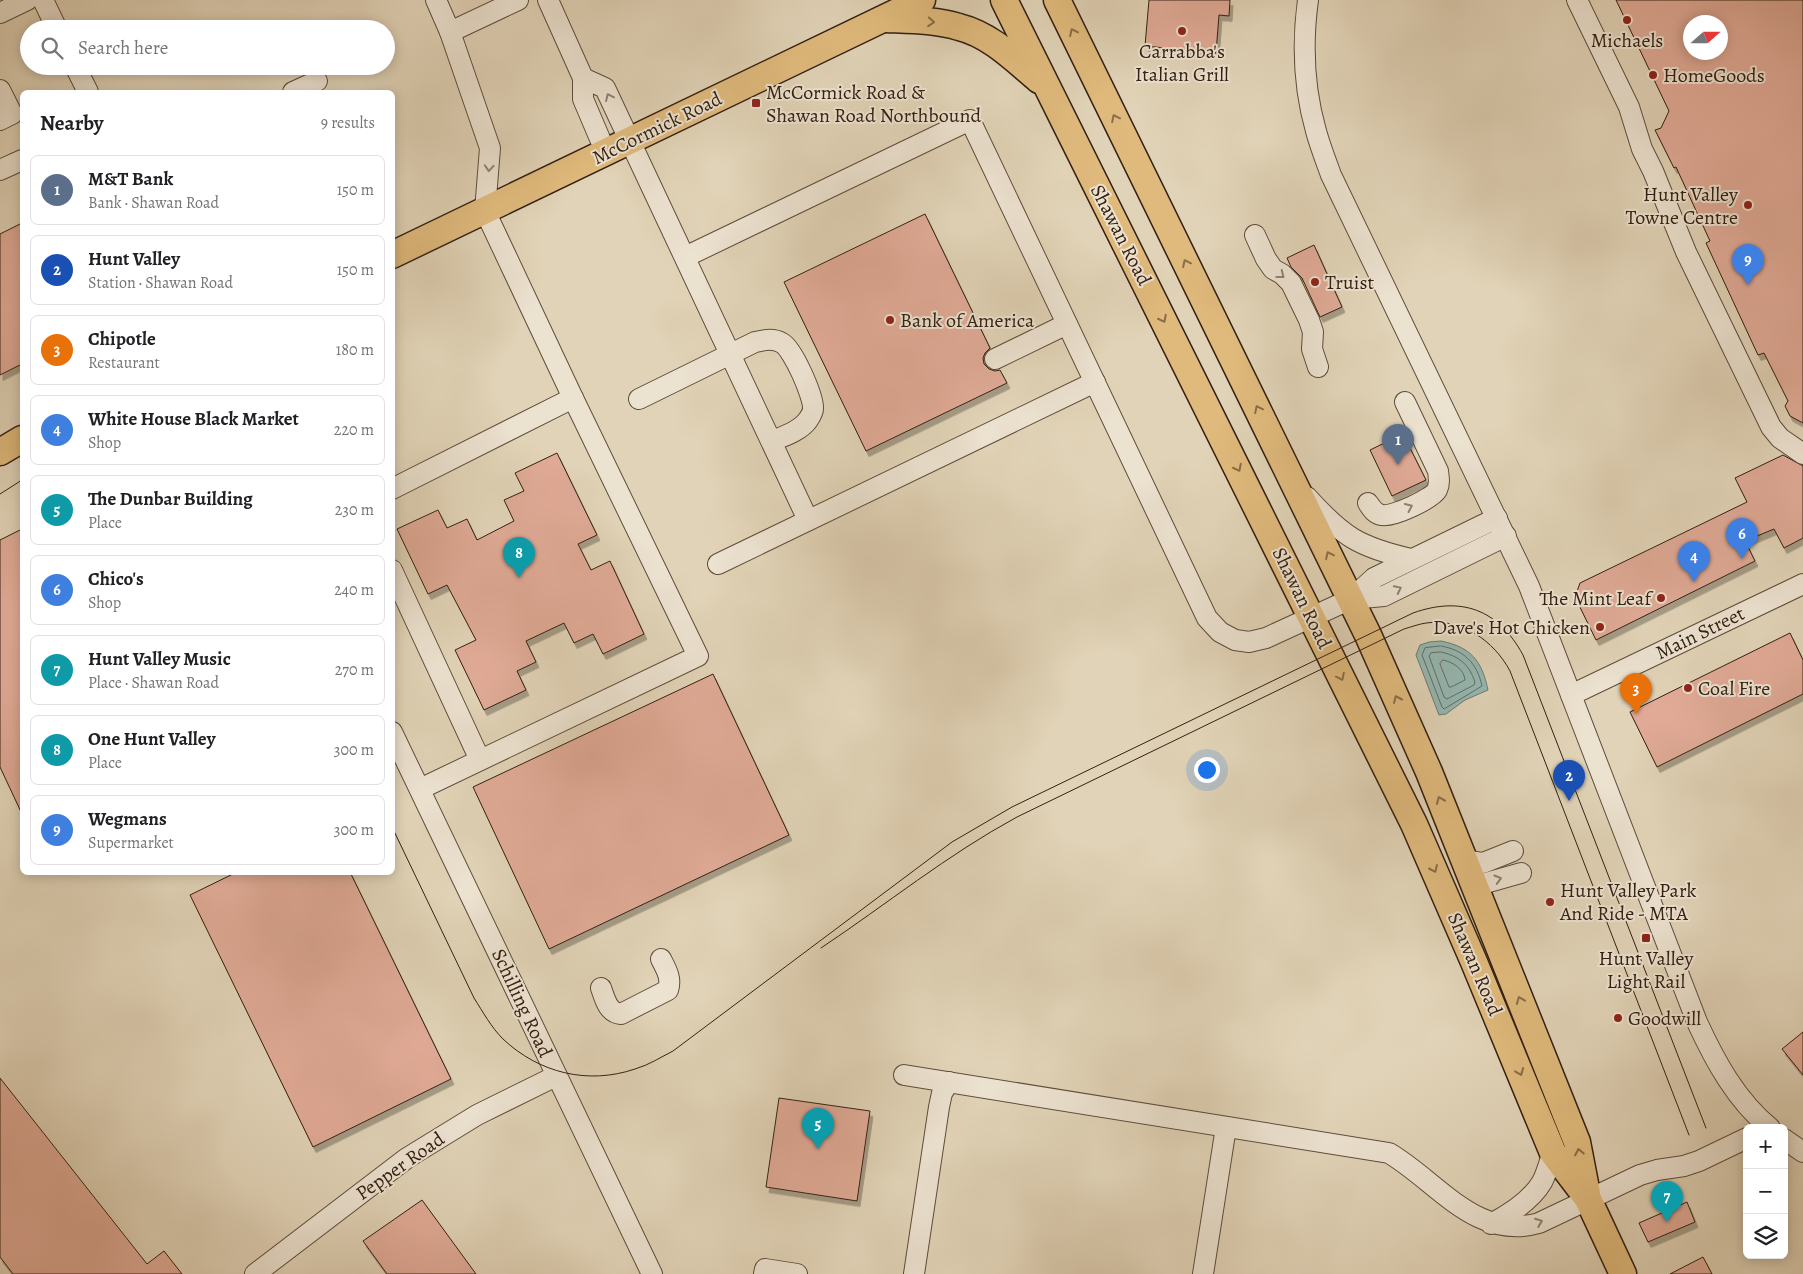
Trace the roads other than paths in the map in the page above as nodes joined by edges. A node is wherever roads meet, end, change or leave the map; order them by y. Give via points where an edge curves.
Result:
1 (26, 0) edge
2 (43, 0) edge
3 (436, 0) edge
4 (518, 0) edge
5 (548, 0) edge
6 (922, 0) edge
7 (1004, 0) edge
8 (1057, 0) edge
9 (1308, 0) edge
10 (1577, 0) edge
11 (889, 9) edge
12 (0, 13) edge
13 (53, 20) edge
14 (450, 32) junction
15 (80, 75) edge
16 (583, 78) junction
17 (317, 81) dead end
18 (1047, 88) junction
19 (0, 90) edge
20 (87, 90) edge
21 (297, 90) edge
22 (0, 120) edge
23 (630, 141) junction
24 (606, 153) junction
25 (20, 161) edge
26 (0, 170) edge
27 (485, 211) junction
28 (1255, 235) dead end
29 (395, 255) edge
30 (685, 257) junction
31 (1067, 324) junction
32 (730, 354) junction
33 (995, 359) dead end
34 (1318, 367) dead end
35 (1095, 382) junction
36 (573, 398) junction
37 (639, 399) dead end
38 (1405, 402) dead end
39 (20, 440) edge
40 (772, 441) junction
41 (0, 452) edge
42 (1803, 454) edge
43 (1294, 483) junction
44 (395, 487) edge
45 (1368, 503) dead end
46 (1497, 518) junction
47 (808, 520) junction
48 (1506, 536) junction
49 (1412, 559) junction
50 (718, 564) dead end
51 (395, 576) edge
52 (1803, 584) edge
53 (1351, 599) junction
54 (1312, 617) junction
55 (1571, 695) junction
56 (395, 738) edge
57 (480, 760) junction
58 (420, 789) junction
59 (1513, 851) dead end
60 (1465, 860) junction
61 (1521, 873) dead end
62 (1475, 886) junction
63 (1446, 896) junction
64 (661, 959) dead end
65 (600, 988) dead end
66 (556, 1076) junction
67 (903, 1081) dead end
68 (945, 1088) junction
69 (1764, 1124) edge
70 (1226, 1127) junction
71 (1743, 1140) edge
72 (1788, 1142) edge
73 (1803, 1152) edge
74 (1553, 1153) junction
75 (1588, 1199) junction
76 (1491, 1224) junction
77 (255, 1274) edge
78 (652, 1274) edge
79 (764, 1274) edge
80 (797, 1274) edge
81 (914, 1274) edge
82 (1203, 1274) edge
83 (1623, 1274) edge

1 - 12 street
2 - 13 street
3 - 14 street
4 - 14 street
5 - 16 street
6 - 11 main road, McCormick Road
7 - 18 main road, Shawan Road
43 -> 8 main road, Shawan Road
9 - 46 street via 1305,38 1307,87 1316,133 1331,175
10 - 42 street via 1629,107 1642,150 1686,252 1768,421 1780,438
11 -> 18 main road via 974,32 998,47
11 - 23 main road, McCormick Road
14 -> 27 street via 490,148
15 - 20 street
23 -> 16 street via 605,88
16 - 24 street via 583,99
17 - 21 street
18 -> 54 main road, Shawan Road
19 - 22 street via 12,114
23 - 24 main road, McCormick Road
23 - 30 street
24 - 27 main road, McCormick Road
25 - 26 street
27 - 29 main road, McCormick Road
27 - 36 street
28 -> 34 street via 1266,260 1291,284 1309,320 1313,332 1312,349
30 - 31 street via 970,120
30 - 32 street
31 - 33 street
31 - 35 street
32 - 37 street
32 - 40 street
32 - 40 street via 769,339 783,344 791,352 812,399 813,411 808,421 795,431
35 - 47 street
35 - 54 street via 1207,618 1220,632 1235,640 1249,642 1266,638
36 - 44 street
36 - 57 street via 698,656
45 -> 38 street via 1374,512 1392,515 1433,496 1438,490 1438,471
39 - 41 main road
40 - 47 street
43 - 49 street via 1342,533 1358,543
53 -> 43 main road, Shawan Road
46 - 48 street
46 - 49 street
47 - 50 street
53 -> 48 street via 1384,596
48 - 55 street
49 - 53 street via 1374,578
51 - 57 street
52 - 55 street, Main Street
53 - 54 street
60 -> 53 main road, Shawan Road
54 -> 63 main road, Shawan Road
55 - 69 street via 1697,1022 1715,1061 1739,1096
56 - 58 street, Schilling Road
57 - 58 street
58 - 66 street, Schilling Road
59 - 60 street via 1483,862
60 - 62 main road, Shawan Road
62 -> 61 street
62 - 63 main road
75 -> 62 main road, Shawan Road via 1577,1142
63 -> 74 main road, Shawan Road
64 - 65 street via 669,974 668,990 621,1014 610,1009
66 - 77 street, Pepper Road via 477,1115 414,1153
66 - 78 street, Schilling Road
67 - 68 street
68 - 70 street
68 - 81 street
70 - 76 street via 1389,1153
70 - 82 street
71 - 75 street via 1699,1161 1640,1175
72 - 73 street
74 - 75 main road, Shawan Road
74 - 76 street via 1542,1182 1529,1198
76 -> 75 street via 1529,1226
75 - 83 main road, Shawan Road
79 - 80 street via 765,1269

